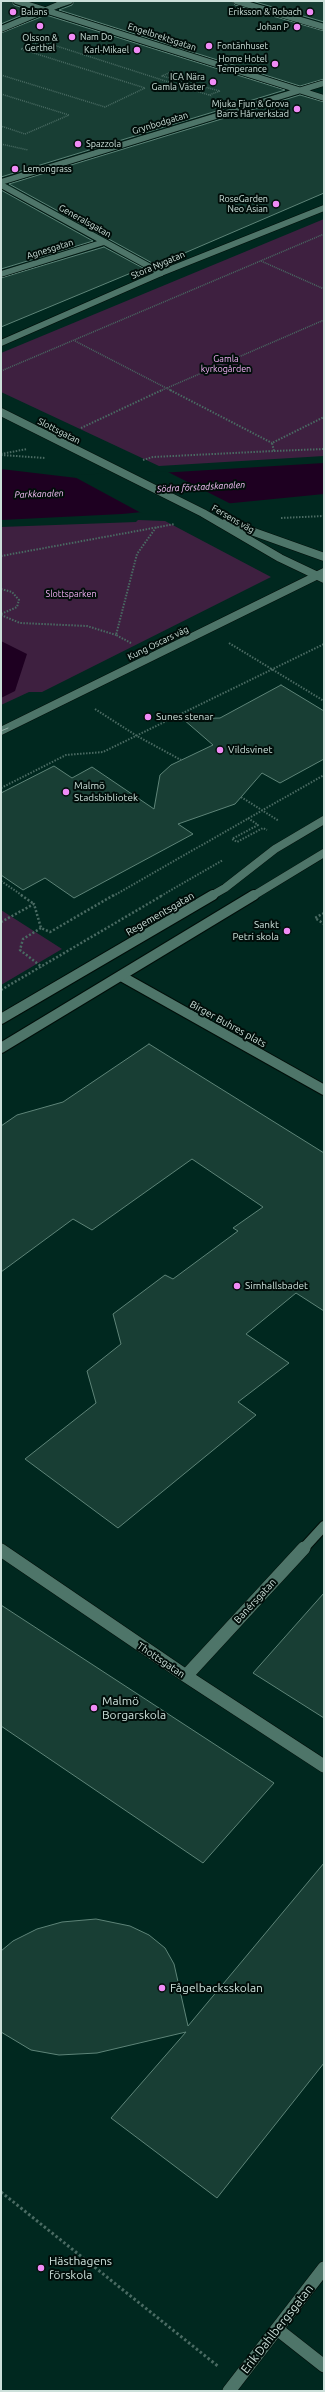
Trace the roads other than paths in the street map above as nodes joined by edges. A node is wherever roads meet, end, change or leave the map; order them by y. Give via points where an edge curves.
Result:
1 (16, 1) edge
2 (70, 1) edge
3 (236, 1) edge
4 (46, 9) junction
5 (324, 27) edge
6 (1, 29) edge
7 (324, 83) edge
8 (299, 90) junction
9 (324, 98) edge
10 (1, 183) edge
11 (324, 208) edge
12 (104, 242) junction
13 (161, 273) junction
14 (1, 274) edge
15 (1, 343) edge
16 (1, 412) edge
17 (203, 513) junction
18 (324, 557) edge
19 (322, 576) edge
20 (1, 731) edge
21 (324, 820) edge
22 (324, 853) edge
23 (121, 976) junction
24 (1, 1019) edge
25 (1, 1048) edge
26 (324, 1090) edge
27 (324, 1526) edge
28 (1, 1550) edge
29 (186, 1676) junction
30 (324, 1766) edge
31 (324, 2268) edge
32 (277, 2329) junction
33 (324, 2366) edge
34 (233, 2386) edge

1 - 4 street, Engelbrektsgatan
2 - 4 street
3 - 5 street
4 - 6 street
4 - 8 street, Engelbrektsgatan
7 - 8 street, Grynbodgatan
8 - 9 street, Engelbrektsgatan
8 - 10 street, Grynbodgatan
10 - 12 street, Generalsgatan
11 - 13 street, Stora Nygatan
12 - 13 street, Generalsgatan
12 - 14 street, Agnesgatan
13 - 15 street, Stora Nygatan
16 - 17 street, Slottsgatan
17 - 18 street, Fersens väg
17 - 19 street, Fersens väg via 280,558
19 - 20 street, Kung Oscars väg
21 - 24 street, Regementsgatan via 275,849 226,888
22 - 23 street
23 - 25 street
23 - 26 street, Birger Buhres plats
27 - 29 street, Banérsgatan
28 - 29 street, Thottsgatan
29 - 30 street, Thottsgatan
31 - 32 street, Erik Dahlbergsgatan
32 - 33 street
32 - 34 street, Erik Dahlbergsgatan

